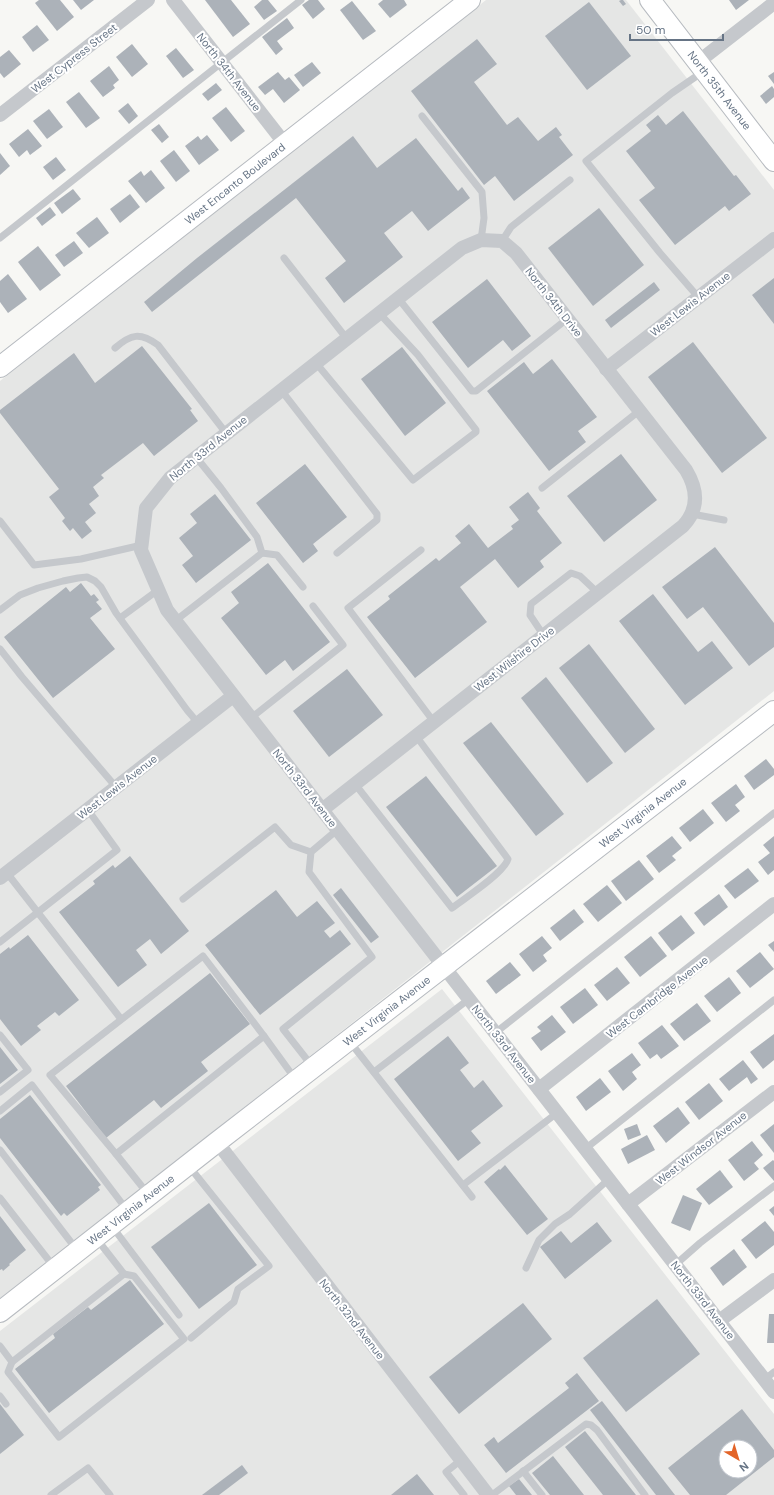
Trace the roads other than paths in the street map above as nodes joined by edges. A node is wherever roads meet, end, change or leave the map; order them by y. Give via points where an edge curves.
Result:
1 (148, 0) edge
2 (173, 0) edge
3 (301, 0) edge
4 (470, 0) edge
5 (650, 0) edge
6 (774, 3) edge
7 (222, 64) junction
8 (701, 67) junction
9 (0, 115) edge
10 (422, 116) dead end
11 (284, 144) junction
12 (774, 161) edge
13 (570, 180) dead end
14 (0, 238) edge
15 (774, 239) edge
16 (481, 240) junction
17 (502, 242) junction
18 (284, 258) dead end
19 (398, 298) junction
20 (699, 298) junction
21 (379, 313) junction
22 (567, 319) junction
23 (347, 339) junction
24 (115, 348) dead end
25 (316, 363) junction
26 (0, 366) edge
27 (606, 369) junction
28 (281, 390) junction
29 (640, 411) junction
30 (226, 433) junction
31 (196, 457) junction
32 (542, 488) dead end
33 (696, 500) joint
34 (692, 514) junction
35 (724, 520) dead end
36 (0, 521) edge
37 (142, 545) junction
38 (421, 550) dead end
39 (262, 553) junction
40 (337, 553) dead end
41 (303, 587) dead end
42 (158, 590) junction
43 (598, 593) junction
44 (313, 606) dead end
45 (0, 610) edge
46 (120, 618) junction
47 (175, 621) junction
48 (544, 636) junction
49 (0, 649) edge
50 (233, 696) junction
51 (774, 711) edge
52 (250, 718) junction
53 (434, 722) junction
54 (198, 723) junction
55 (416, 736) junction
56 (355, 784) junction
57 (116, 787) junction
58 (88, 810) junction
59 (322, 810) junction
60 (774, 813) edge
61 (337, 830) junction
62 (311, 852) junction
63 (3, 876) edge
64 (182, 899) dead end
65 (774, 904) edge
66 (37, 912) junction
67 (0, 942) edge
68 (444, 966) junction
69 (469, 999) junction
70 (774, 1000) edge
71 (121, 1019) junction
72 (496, 1033) junction
73 (0, 1035) edge
74 (264, 1036) junction
75 (349, 1040) junction
76 (313, 1068) junction
77 (374, 1072) junction
78 (296, 1080) junction
79 (539, 1089) junction
80 (0, 1092) edge
81 (774, 1092) edge
82 (0, 1111) edge
83 (557, 1112) junction
84 (217, 1142) junction
85 (585, 1149) junction
86 (0, 1150) edge
87 (116, 1154) junction
88 (188, 1165) junction
89 (609, 1179) junction
90 (463, 1185) junction
91 (774, 1186) edge
92 (149, 1195) junction
93 (472, 1196) dead end
94 (0, 1198) edge
95 (628, 1204) junction
96 (129, 1211) junction
97 (111, 1225) junction
98 (96, 1237) junction
99 (78, 1251) junction
100 (675, 1265) junction
101 (56, 1268) junction
102 (526, 1268) dead end
103 (124, 1274) junction
104 (774, 1280) edge
105 (0, 1312) edge
106 (179, 1315) dead end
107 (719, 1321) junction
108 (191, 1338) dead end
109 (0, 1346) edge
110 (12, 1362) junction
111 (769, 1376) edge
112 (774, 1392) edge
113 (0, 1396) edge
114 (6, 1404) dead end
115 (461, 1460) junction
116 (523, 1471) junction
117 (52, 1495) edge
118 (110, 1495) edge
119 (464, 1495) edge
120 (488, 1495) edge
121 (492, 1495) edge
122 (542, 1495) edge
123 (645, 1495) edge

1 - 9 street, West Cypress Street
2 - 7 street, North 34th Avenue
3 - 7 lane
4 - 11 street, West Encanto Boulevard
5 - 8 street, North 35th Avenue
6 - 8 street
7 - 11 street, North 34th Avenue
7 - 14 lane
8 - 12 street, North 35th Avenue
8 - 20 lane via 586,161
10 - 16 lane via 482,192 484,218
11 - 26 street, West Encanto Boulevard
13 - 17 lane via 511,227
15 - 20 street, West Lewis Avenue
16 - 17 street
16 - 19 street, North 33rd Avenue via 462,248
17 - 22 street, North 34th Drive via 516,253
18 - 23 lane
19 - 21 street, North 33rd Avenue
19 - 22 lane via 472,391 476,391
20 - 27 street, West Lewis Avenue
21 - 23 street, North 33rd Avenue
21 - 25 lane via 418,355 476,432 413,480
22 - 27 street, North 34th Drive
23 - 25 street, North 33rd Avenue
24 - 30 lane via 136,335 149,338 158,345
25 - 28 street, North 33rd Avenue
27 - 29 street, North 34th Drive
28 - 30 street, North 33rd Avenue
28 - 40 lane via 377,514 377,520
29 - 32 lane
29 - 33 street, North 34th Drive via 686,470 692,480
30 - 31 street, North 33rd Avenue
31 - 37 street, North 33rd Avenue via 170,478 146,508
31 - 39 lane via 257,537
33 - 34 street, West Wilshire Drive
34 - 35 lane
34 - 43 street, West Wilshire Drive via 683,526
36 - 37 lane via 34,565 81,559
37 - 42 street, North 33rd Avenue via 141,550
38 - 53 lane via 348,608
39 - 41 lane via 276,555
39 - 47 lane
42 - 46 lane
42 - 47 street, North 33rd Avenue
43 - 48 street, West Wilshire Drive
43 - 48 lane via 580,576 571,573 531,604 530,615
44 - 52 lane via 343,645
45 - 46 lane via 20,595 38,588 86,577 102,587
46 - 54 lane
47 - 50 street, North 33rd Avenue
48 - 53 street, West Wilshire Drive
49 - 57 lane
50 - 52 street, North 33rd Avenue
50 - 54 street, West Lewis Avenue
51 - 68 street, West Virginia Avenue
52 - 59 street, North 33rd Avenue
53 - 55 street, West Wilshire Drive
54 - 57 street, West Lewis Avenue
55 - 56 street, West Wilshire Drive
55 - 56 lane via 508,859 507,864 497,874 452,908
56 - 59 street, West Wilshire Drive
57 - 58 street, West Lewis Avenue
58 - 63 street, West Lewis Avenue
58 - 66 lane via 117,850
59 - 61 street, North 33rd Avenue
60 - 72 lane
61 - 62 lane
61 - 68 street, North 33rd Avenue
62 - 64 lane via 291,845 275,827
62 - 76 lane via 309,872 372,957 282,1029
63 - 66 lane
65 - 79 street, West Cambridge Avenue
66 - 67 lane
66 - 71 lane
68 - 69 street, North 33rd Avenue
68 - 75 street, West Virginia Avenue
69 - 72 street, North 33rd Avenue
69 - 77 lane
70 - 85 lane
71 - 74 lane via 203,956
71 - 87 lane via 50,1075
72 - 79 street, North 33rd Avenue
73 - 80 lane via 28,1070
74 - 78 lane
74 - 87 lane
75 - 76 street, West Virginia Avenue
75 - 77 lane
76 - 78 street, West Virginia Avenue
77 - 90 lane
78 - 84 street, West Virginia Avenue
79 - 83 street, North 33rd Avenue
81 - 95 street, West Windsor Avenue
82 - 96 lane via 32,1085
83 - 85 street, North 33rd Avenue
83 - 90 lane
84 - 88 street, West Virginia Avenue
84 - 115 street, North 32nd Avenue
85 - 89 street, North 33rd Avenue
86 - 99 lane
87 - 92 lane
88 - 92 street, West Virginia Avenue
88 - 108 lane via 269,1266 238,1289 234,1302
89 - 95 street, North 33rd Avenue
89 - 102 lane via 539,1240
90 - 93 lane
91 - 100 lane
92 - 96 street, West Virginia Avenue
94 - 101 lane
95 - 100 street, North 33rd Avenue
96 - 97 street, West Virginia Avenue
97 - 98 street, West Virginia Avenue
97 - 106 lane
98 - 99 street, West Virginia Avenue
98 - 103 lane
99 - 101 street, West Virginia Avenue
100 - 107 street, North 33rd Avenue
101 - 105 street, West Virginia Avenue
103 - 110 lane
103 - 110 lane via 134,1276 184,1339 59,1437 8,1372
104 - 107 street
107 - 111 street, North 33rd Avenue
109 - 110 lane
111 - 112 street, North 33rd Avenue
113 - 114 lane
115 - 119 lane via 446,1472
115 - 120 street, North 32nd Avenue
116 - 121 lane
116 - 122 lane
116 - 123 lane via 586,1424 591,1424
117 - 118 lane via 88,1468

